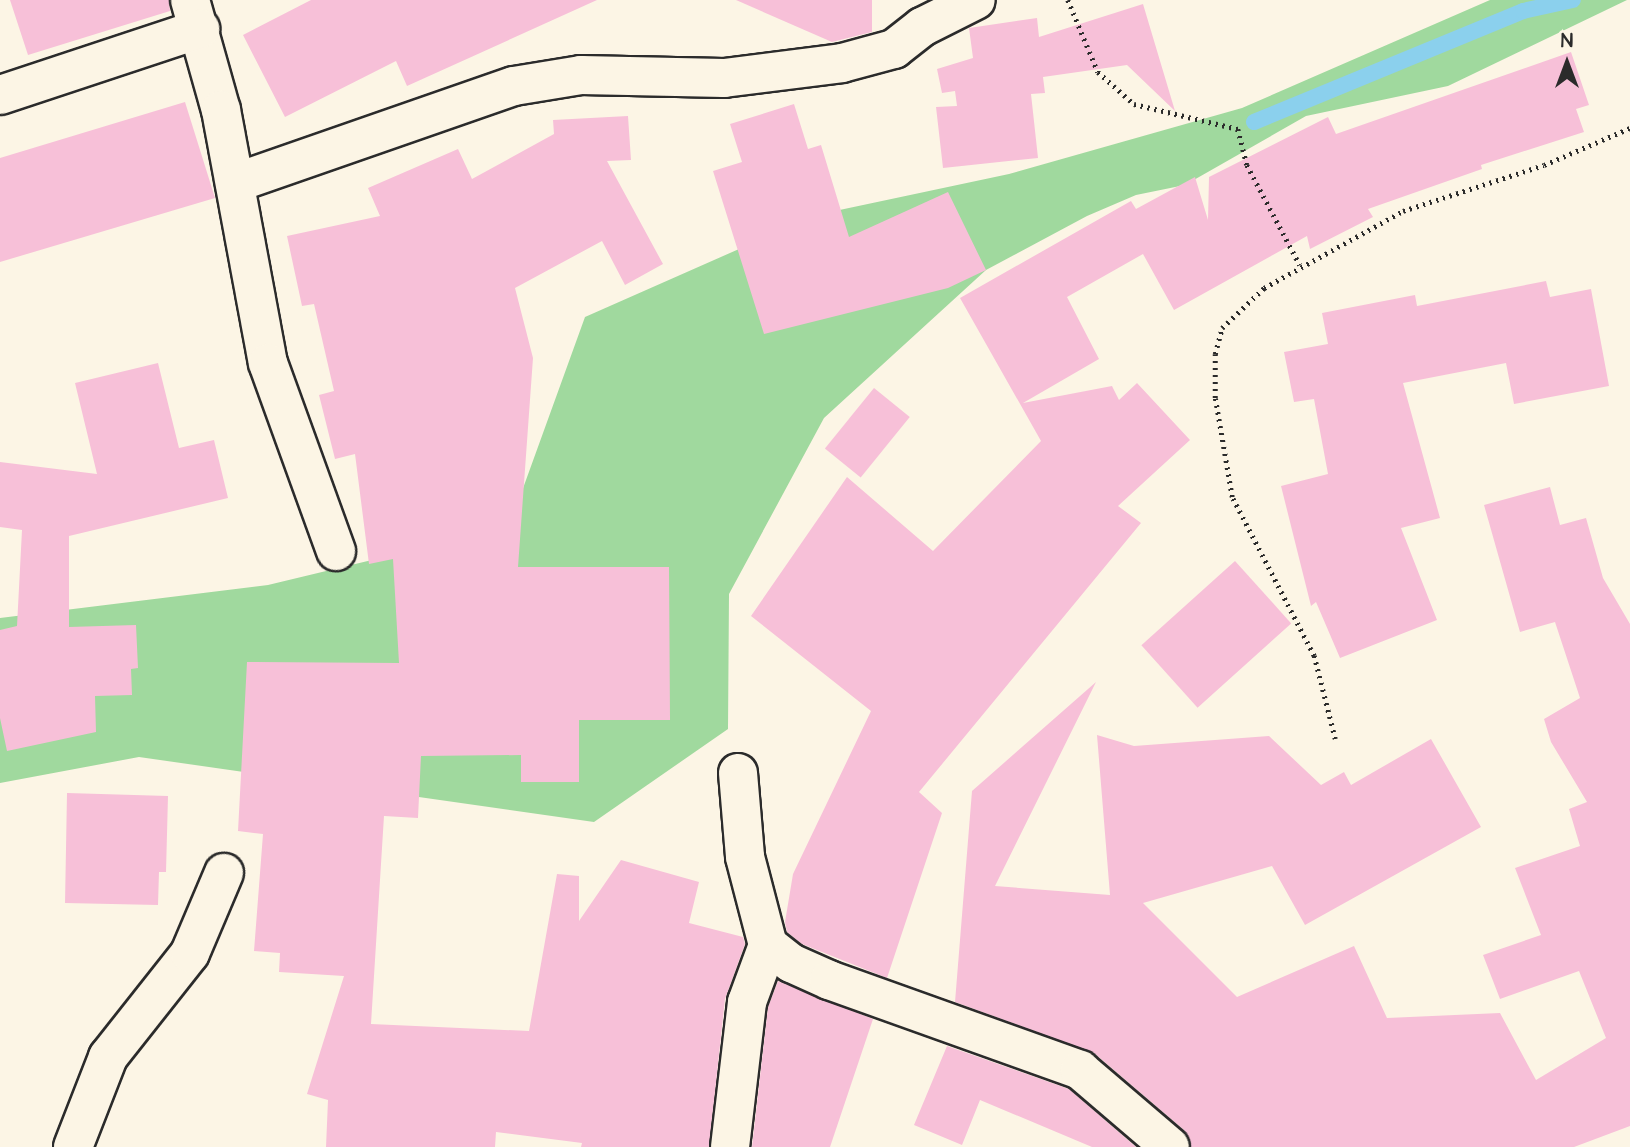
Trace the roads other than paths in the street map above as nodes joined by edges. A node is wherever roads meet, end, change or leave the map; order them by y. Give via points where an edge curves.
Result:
1 (976, 0) edge
2 (195, 14) edge
3 (0, 95) edge
4 (235, 183) junction
5 (337, 551) dead end
6 (738, 773) dead end
7 (224, 873) dead end
8 (768, 945) junction
9 (73, 1147) edge
10 (730, 1147) edge
11 (1170, 1147) edge

1 - 4 street via 922,27 894,49 842,63 724,78 581,75 514,86
2 - 3 street
2 - 4 street
4 - 5 street via 268,363
6 - 8 street via 745,857
7 - 9 street via 190,953 108,1057
8 - 10 street via 747,1002
8 - 11 street via 790,963 829,980 1080,1070

